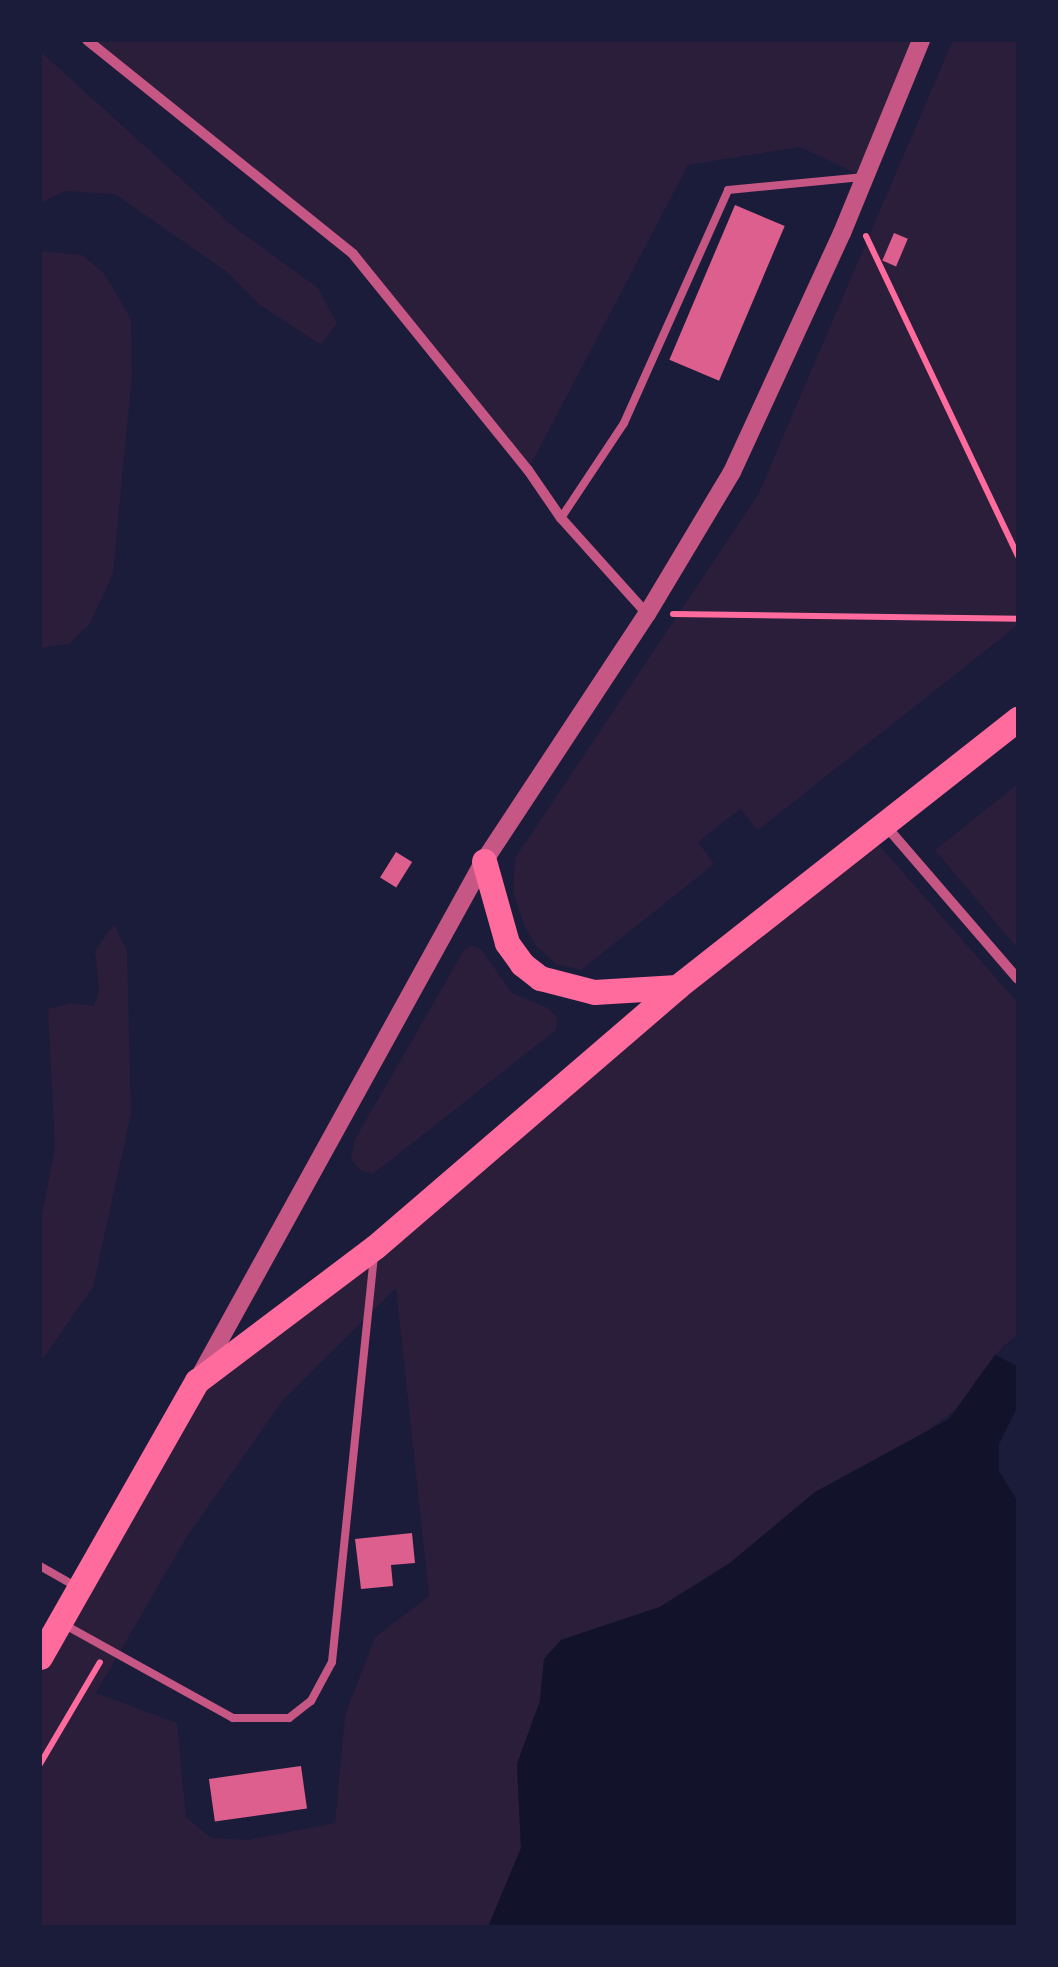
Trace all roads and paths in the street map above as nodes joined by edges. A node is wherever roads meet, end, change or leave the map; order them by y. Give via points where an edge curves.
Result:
1 (87, 40) edge
2 (921, 40) edge
3 (864, 177) junction
4 (854, 202) junction
5 (561, 518) junction
6 (1018, 556) edge
7 (647, 614) junction
8 (1018, 620) edge
9 (1018, 719) edge
10 (884, 824) junction
11 (484, 861) junction
12 (1018, 979) edge
13 (677, 987) junction
14 (375, 1247) junction
15 (197, 1382) junction
16 (40, 1566) edge
17 (80, 1589) junction
18 (60, 1622) junction
19 (108, 1648) junction
20 (40, 1657) edge
21 (40, 1764) edge

1 - 5 street via 353,254
2 - 3 street
3 - 4 street
3 - 5 lane via 728,190 624,423
4 - 6 path
4 - 7 street via 732,472
5 - 7 street
7 - 8 path
7 - 11 street
9 - 10 main road
10 - 12 street
10 - 13 main road
11 - 13 main road via 507,943 540,978 594,992
11 - 15 street
13 - 14 main road
14 - 15 main road
14 - 19 lane via 332,1662 311,1701 289,1718 233,1718
15 - 17 main road
16 - 17 lane
17 - 18 main road
18 - 19 lane
18 - 20 main road
19 - 21 path

